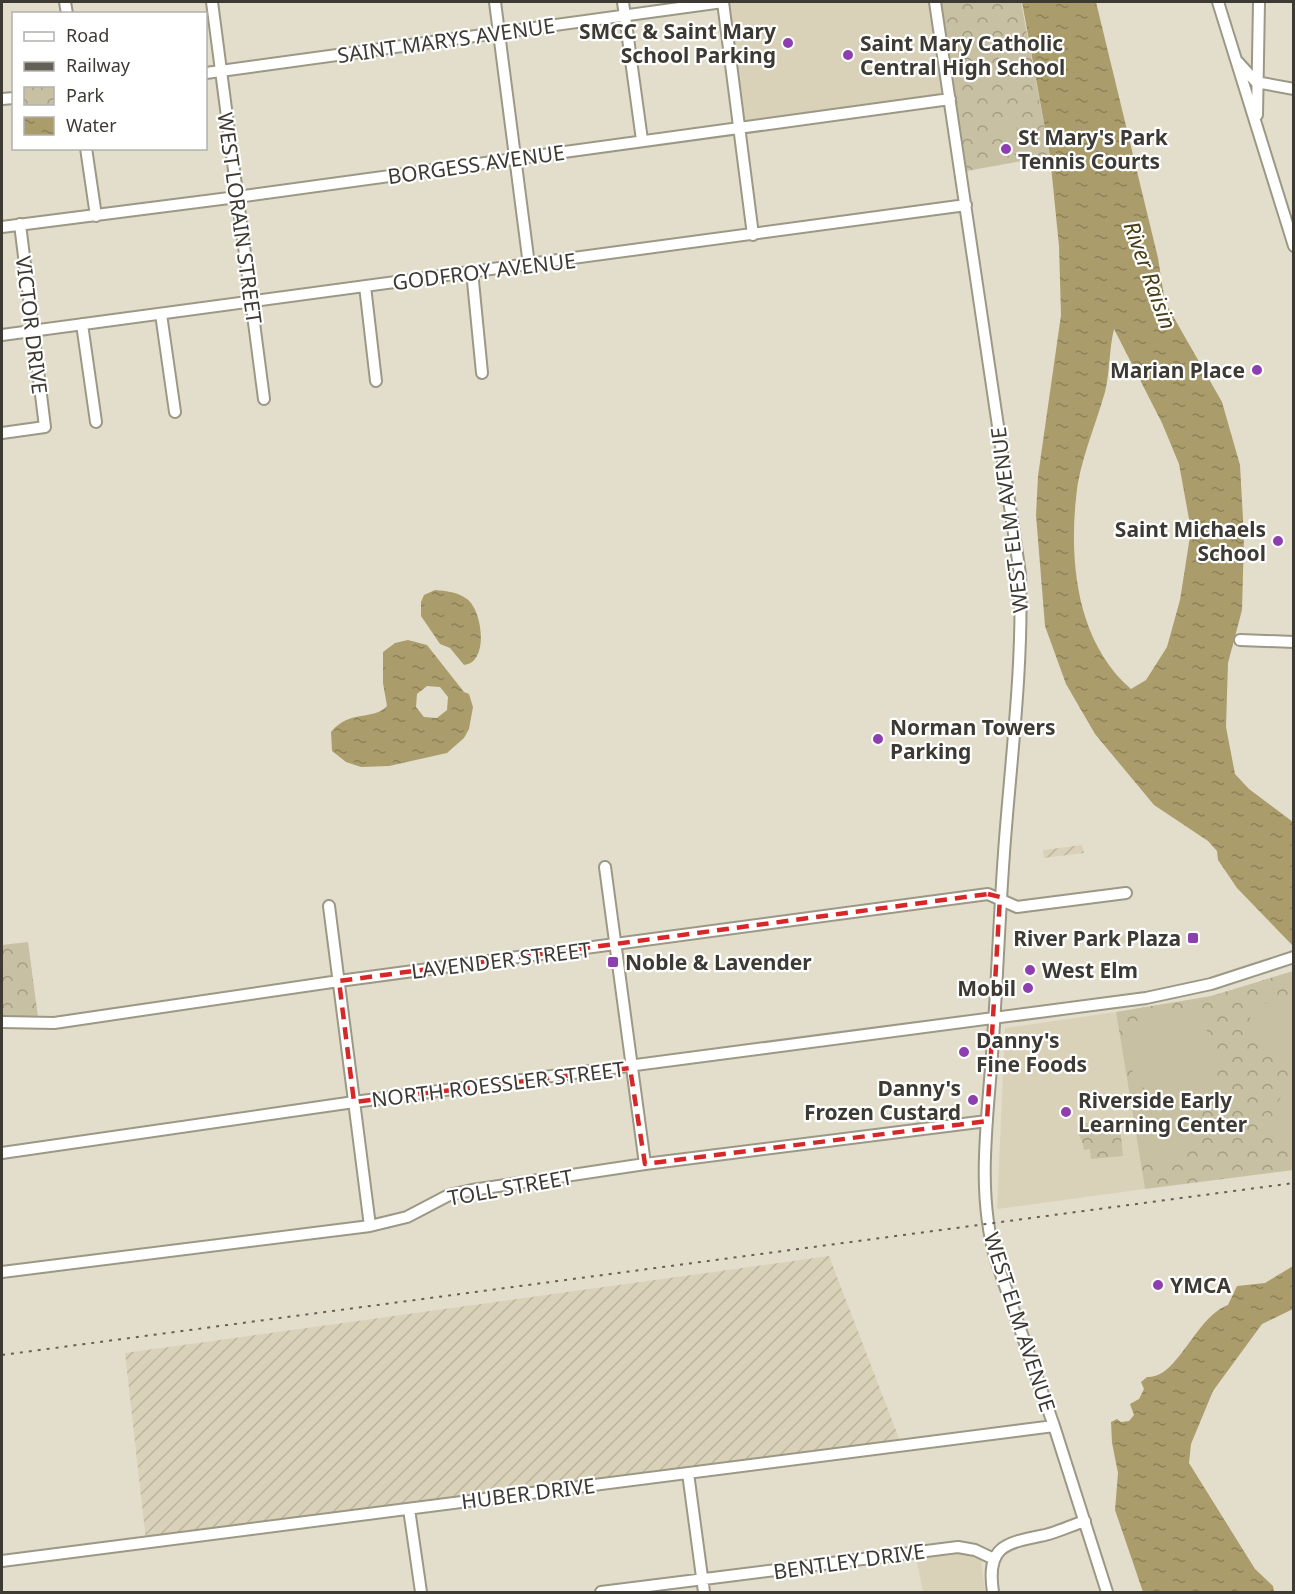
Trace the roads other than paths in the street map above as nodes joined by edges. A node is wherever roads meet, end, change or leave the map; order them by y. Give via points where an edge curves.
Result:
1 (212, 2) edge
2 (495, 2) edge
3 (623, 2) edge
4 (723, 2) edge
5 (935, 2) edge
6 (1218, 2) edge
7 (1259, 2) edge
8 (625, 15) junction
9 (499, 32) junction
10 (1236, 58) junction
11 (220, 71) junction
12 (207, 73) edge
13 (1256, 82) junction
14 (1293, 89) edge
15 (950, 99) junction
16 (1257, 121) junction
17 (739, 128) junction
18 (642, 140) junction
19 (86, 150) edge
20 (514, 159) junction
21 (237, 197) junction
22 (966, 205) junction
23 (96, 216) junction
24 (1289, 216) edge
25 (20, 224) junction
26 (2, 227) edge
27 (753, 236) junction
28 (1293, 246) edge
29 (529, 265) junction
30 (472, 271) junction
31 (365, 286) junction
32 (252, 302) junction
33 (161, 314) junction
34 (82, 324) junction
35 (32, 332) junction
36 (2, 335) edge
37 (482, 373) dead end
38 (376, 381) dead end
39 (264, 399) dead end
40 (175, 412) dead end
41 (96, 422) dead end
42 (2, 433) edge
43 (1240, 640) dead end
44 (1293, 642) edge
45 (606, 867) dead end
46 (1126, 893) dead end
47 (1000, 897) junction
48 (329, 906) dead end
49 (615, 946) junction
50 (1288, 959) edge
51 (339, 981) junction
52 (994, 1018) junction
53 (2, 1022) edge
54 (630, 1068) junction
55 (354, 1102) junction
56 (987, 1121) junction
57 (2, 1152) edge
58 (645, 1164) junction
59 (370, 1226) junction
60 (2, 1272) edge
61 (1054, 1426) junction
62 (688, 1473) junction
63 (409, 1509) junction
64 (1085, 1521) junction
65 (994, 1559) junction
66 (2, 1561) edge
67 (702, 1580) junction
68 (421, 1593) edge
69 (601, 1593) edge
70 (704, 1593) edge
71 (993, 1593) edge
72 (1107, 1593) edge

1 - 11 street, WEST LORAIN STREET
2 - 9 street
3 - 8 street
4 - 8 street, SAINT MARYS AVENUE
4 - 17 street
5 - 15 street, WEST ELM AVENUE
6 - 10 street
7 - 13 street
8 - 9 street, SAINT MARYS AVENUE
8 - 18 street
9 - 11 street, SAINT MARYS AVENUE
9 - 20 street
10 - 13 street
10 - 16 street
11 - 12 street, SAINT MARYS AVENUE
11 - 21 street, WEST LORAIN STREET
13 - 14 street
13 - 16 street
15 - 17 street, BORGESS AVENUE
15 - 22 street, WEST ELM AVENUE
16 - 24 street
17 - 18 street, BORGESS AVENUE
17 - 27 street
18 - 20 street, BORGESS AVENUE
19 - 23 street
20 - 21 street, BORGESS AVENUE
20 - 29 street
21 - 23 street, BORGESS AVENUE
21 - 32 street, WEST LORAIN STREET
22 - 27 street, GODFROY AVENUE
22 - 47 street, WEST ELM AVENUE via 1020,574 1022,638
23 - 25 street, BORGESS AVENUE
24 - 28 street
25 - 26 street, BORGESS AVENUE
25 - 35 street, VICTOR DRIVE
27 - 29 street, GODFROY AVENUE
29 - 30 street, GODFROY AVENUE
30 - 31 street, GODFROY AVENUE
30 - 37 street
31 - 32 street, GODFROY AVENUE
31 - 38 street
32 - 33 street, GODFROY AVENUE
32 - 39 street, WEST LORAIN STREET
33 - 34 street, GODFROY AVENUE
33 - 40 street
34 - 35 street, GODFROY AVENUE
34 - 41 street
35 - 36 street, GODFROY AVENUE
35 - 42 street, VICTOR DRIVE via 45,427
43 - 44 street
45 - 49 street
46 - 47 street, LAVENDER STREET via 1017,907
47 - 49 street, LAVENDER STREET via 988,894
47 - 52 street, WEST ELM AVENUE
48 - 51 street
49 - 51 street, LAVENDER STREET
49 - 54 street
50 - 52 street, NORTH ROESSLER STREET via 1211,984 1146,998
51 - 53 street, LAVENDER STREET via 54,1023
51 - 55 street
52 - 54 street, NORTH ROESSLER STREET
52 - 56 street, WEST ELM AVENUE
54 - 55 street, NORTH ROESSLER STREET
54 - 58 street
55 - 57 street, NORTH ROESSLER STREET
55 - 59 street
56 - 58 street, TOLL STREET
56 - 61 street, WEST ELM AVENUE via 984,1190 990,1239
58 - 59 street, TOLL STREET via 450,1195 407,1216
59 - 60 street, TOLL STREET
61 - 62 street, HUBER DRIVE
61 - 64 street, WEST ELM AVENUE
62 - 63 street, HUBER DRIVE
62 - 67 street
63 - 66 street, HUBER DRIVE
63 - 68 street
64 - 65 street via 1012,1542 1002,1547
64 - 72 street, WEST ELM AVENUE
65 - 67 street, BENTLEY DRIVE via 958,1546
65 - 71 street via 990,1574
67 - 69 street, BENTLEY DRIVE
67 - 70 street

